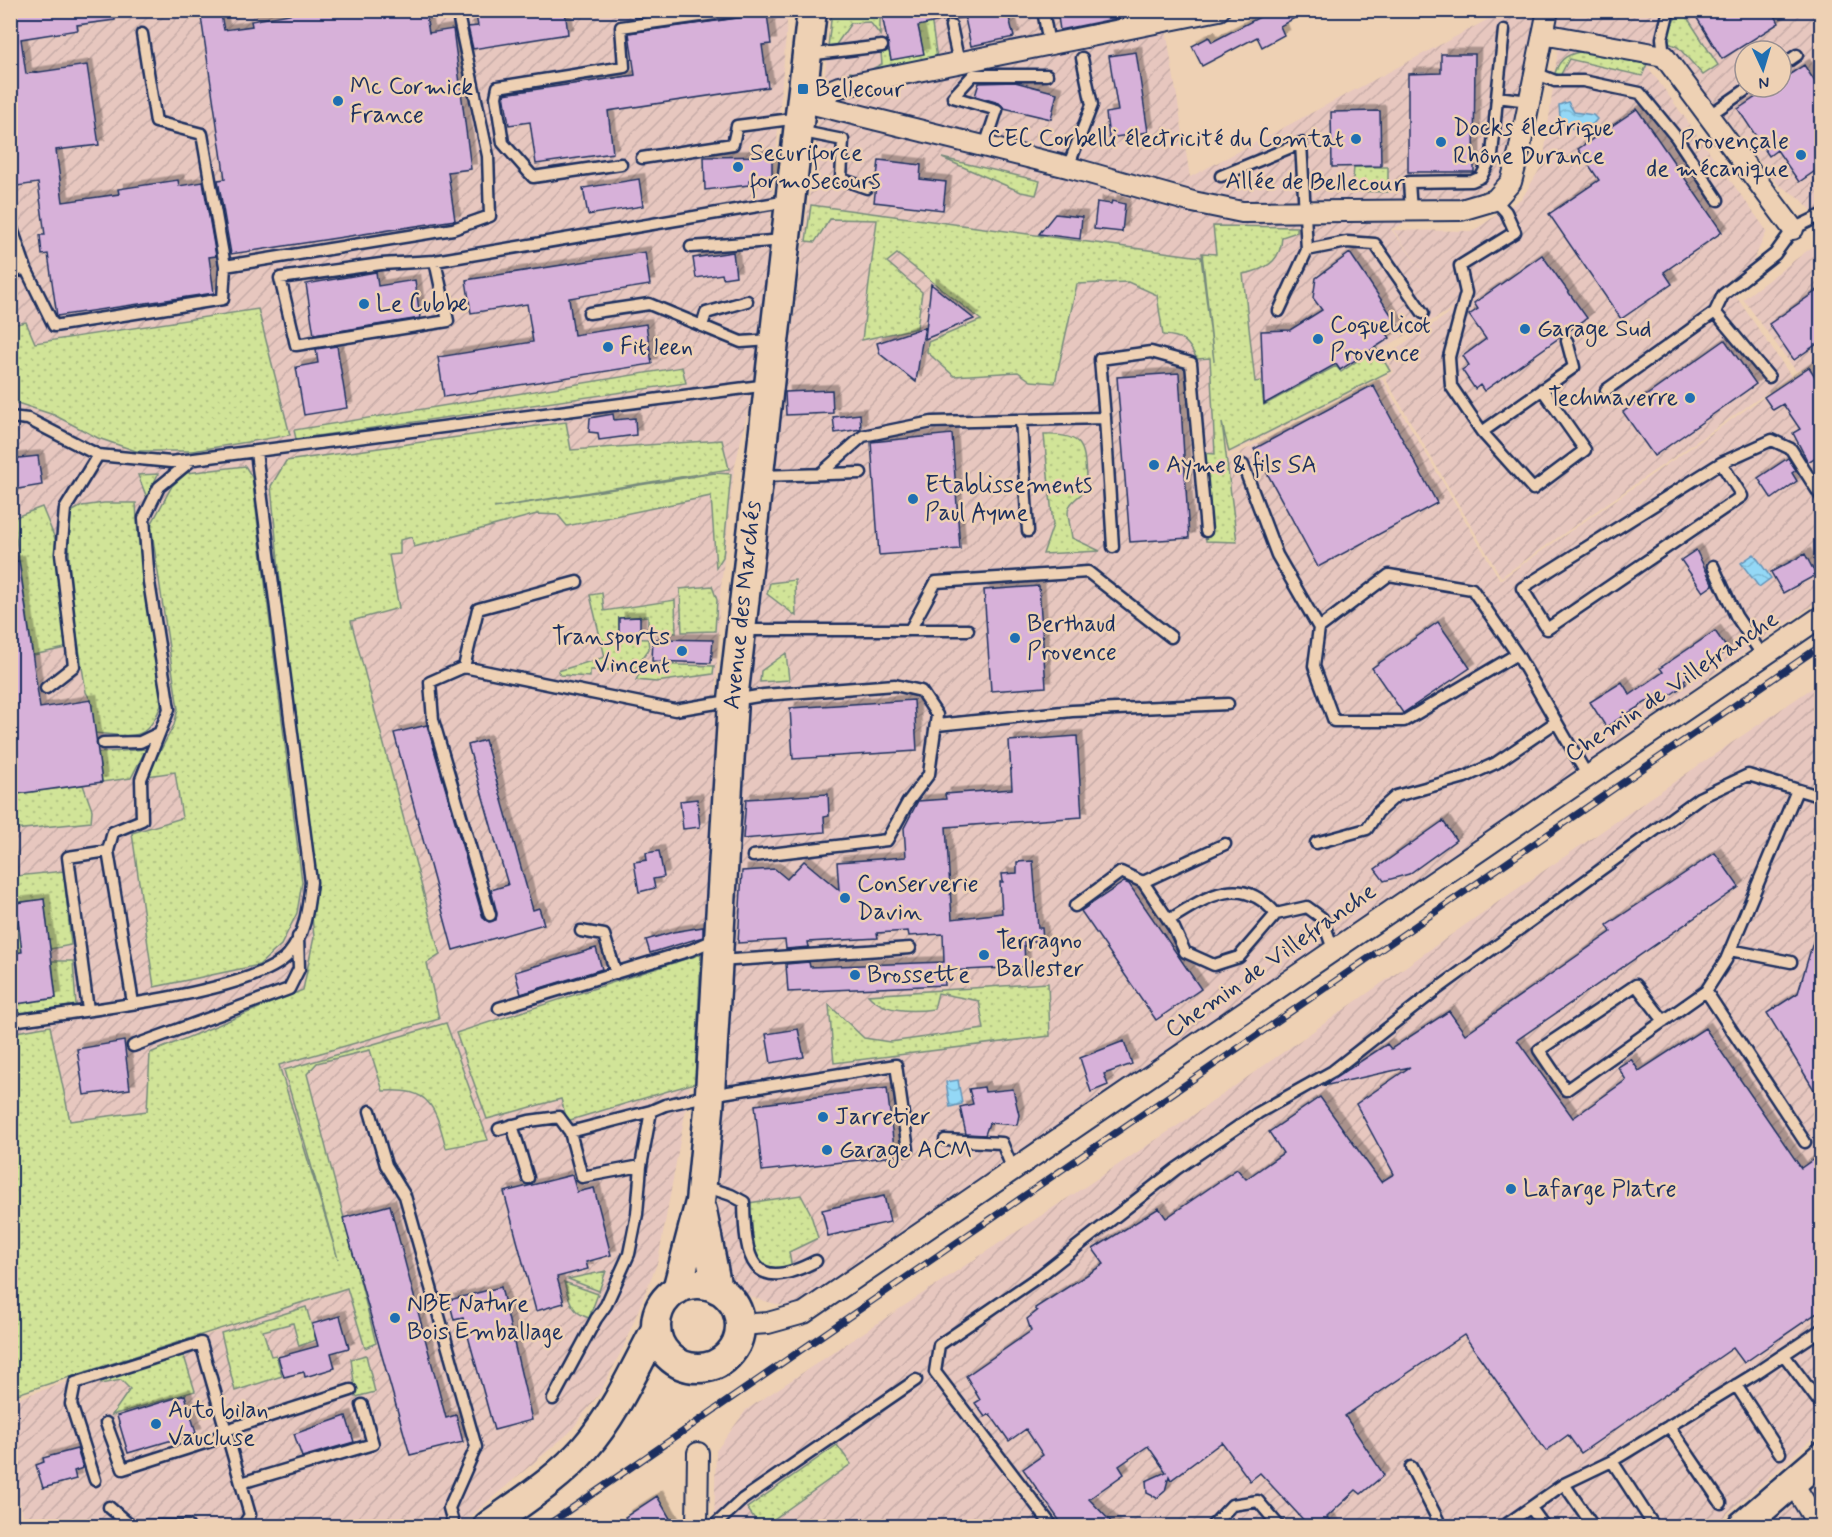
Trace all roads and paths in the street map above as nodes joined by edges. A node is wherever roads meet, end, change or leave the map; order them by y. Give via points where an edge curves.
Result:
1 (457, 10) edge
2 (744, 10) edge
3 (812, 10) edge
4 (1043, 10) edge
5 (1219, 10) edge
6 (1548, 10) edge
7 (1669, 10) edge
8 (1171, 15) edge
9 (1141, 18) edge
10 (951, 26) dead end
11 (1504, 30) dead end
12 (142, 34) dead end
13 (1543, 34) junction
14 (1049, 45) junction
15 (882, 46) dead end
16 (807, 55) junction
17 (1797, 55) dead end
18 (1664, 56) junction
19 (1082, 58) dead end
20 (1793, 58) edge
21 (959, 63) junction
22 (1535, 73) junction
23 (1047, 75) dead end
24 (1497, 97) junction
25 (1733, 99) edge
26 (1529, 101) junction
27 (804, 114) junction
28 (1708, 116) junction
29 (985, 146) junction
30 (642, 158) dead end
31 (621, 164) dead end
32 (1068, 167) junction
33 (1221, 176) dead end
34 (867, 188) dead end
35 (1495, 200) junction
36 (1718, 200) dead end
37 (789, 201) junction
38 (1410, 211) junction
39 (1304, 212) junction
40 (1821, 215) edge
41 (10, 223) edge
42 (1793, 229) junction
43 (785, 240) junction
44 (691, 247) dead end
45 (1306, 250) junction
46 (435, 261) junction
47 (225, 266) junction
48 (26, 269) junction
49 (10, 271) edge
50 (747, 301) dead end
51 (1279, 311) dead end
52 (1715, 312) junction
53 (589, 313) dead end
54 (1423, 313) dead end
55 (702, 326) junction
56 (775, 340) junction
57 (1567, 341) dead end
58 (1769, 376) dead end
59 (768, 385) junction
60 (1542, 389) junction
61 (1605, 390) dead end
62 (10, 417) edge
63 (1105, 418) junction
64 (1021, 420) junction
65 (1482, 432) junction
66 (256, 452) junction
67 (98, 455) junction
68 (192, 460) junction
69 (1721, 463) junction
70 (1243, 465) dead end
71 (861, 473) dead end
72 (820, 474) junction
73 (757, 476) junction
74 (1821, 498) edge
75 (1029, 531) dead end
76 (1206, 531) dead end
77 (1113, 547) dead end
78 (1713, 566) dead end
79 (577, 582) dead end
80 (1821, 616) edge
81 (1318, 628) junction
82 (739, 630) junction
83 (910, 630) junction
84 (968, 630) dead end
85 (1171, 637) dead end
86 (1517, 654) junction
87 (1763, 656) junction
88 (464, 667) junction
89 (46, 688) dead end
90 (733, 700) junction
91 (1228, 704) dead end
92 (1556, 722) junction
93 (937, 724) junction
94 (159, 733) junction
95 (103, 743) dead end
96 (1587, 775) junction
97 (1797, 790) junction
98 (1821, 797) edge
99 (1316, 843) dead end
100 (1225, 844) dead end
101 (108, 851) junction
102 (753, 856) dead end
103 (1143, 882) junction
104 (1075, 906) dead end
105 (1276, 914) junction
106 (490, 915) dead end
107 (1169, 920) junction
108 (581, 931) dead end
109 (298, 936) junction
110 (909, 948) dead end
111 (718, 949) junction
112 (1333, 949) junction
113 (1730, 950) junction
114 (1791, 962) dead end
115 (616, 973) junction
116 (1706, 991) junction
117 (133, 1003) junction
118 (500, 1008) dead end
119 (88, 1010) junction
120 (10, 1021) edge
121 (1664, 1021) junction
122 (133, 1046) dead end
123 (710, 1095) junction
124 (651, 1111) junction
125 (370, 1112) dead end
126 (512, 1125) junction
127 (499, 1129) dead end
128 (570, 1132) junction
129 (945, 1140) dead end
130 (1805, 1142) dead end
131 (908, 1150) dead end
132 (641, 1166) junction
133 (1013, 1170) junction
134 (528, 1178) dead end
135 (701, 1193) junction
136 (816, 1261) dead end
137 (717, 1289) junction
138 (676, 1290) junction
139 (740, 1325) junction
140 (656, 1329) junction
141 (1821, 1329) edge
142 (1784, 1355) junction
143 (672, 1359) junction
144 (632, 1374) junction
145 (916, 1380) dead end
146 (1736, 1385) junction
147 (351, 1390) dead end
148 (554, 1399) dead end
149 (362, 1405) dead end
150 (1821, 1406) edge
151 (106, 1423) dead end
152 (1669, 1426) junction
153 (226, 1430) junction
154 (698, 1453) dead end
155 (1780, 1453) dead end
156 (1821, 1457) edge
157 (1612, 1461) junction
158 (1411, 1467) dead end
159 (95, 1480) dead end
160 (1792, 1482) junction
161 (241, 1483) junction
162 (1564, 1484) junction
163 (1721, 1503) dead end
164 (109, 1507) dead end
165 (1531, 1508) junction
166 (707, 1526) edge
167 (188, 1527) edge
168 (243, 1527) edge
169 (454, 1527) edge
170 (488, 1527) edge
171 (1052, 1527) edge
172 (1212, 1527) edge
173 (1279, 1527) edge
174 (1441, 1527) edge
175 (1504, 1527) edge
176 (1544, 1527) edge
177 (1593, 1527) edge
178 (1654, 1527) edge
179 (1742, 1527) edge
180 (1819, 1527) edge

1 - 47 lane via 488,156 490,216 453,229
2 - 31 lane via 621,27 624,67 498,87 503,143 533,177
3 - 16 street, Avenue des Marchés
4 - 14 lane
5 - 8 street
6 - 13 street
7 - 18 lane via 1662,39
8 - 9 street
9 - 14 street
10 - 21 lane
11 - 24 lane
12 - 47 lane via 156,122 202,134
13 - 18 street
13 - 22 street
14 - 21 street
15 - 16 lane
16 - 27 street, Avenue des Marchés
17 - 20 lane
18 - 28 street
19 - 32 lane via 1092,105
21 - 27 street via 839,87 827,92
22 - 26 street
22 - 36 lane via 1555,81 1583,81 1640,93 1676,137
23 - 29 lane via 973,75 953,97 997,110
24 - 26 lane
24 - 38 lane via 1492,156 1482,177 1472,181 1409,182
25 - 28 lane
26 - 35 street via 1511,182
27 - 29 street, Allée de Bellecour
27 - 30 lane via 737,126 733,144
27 - 34 lane via 843,140 842,179
27 - 37 street, Avenue des Marchés
28 - 42 street
29 - 32 street, Allée de Bellecour
32 - 39 street, Allée de Bellecour via 1242,212
33 - 39 lane via 1301,143
35 - 38 street, Allée de Bellecour via 1461,210
35 - 65 lane via 1515,231 1460,266 1466,293 1449,357 1451,386
37 - 43 street, Avenue des Marchés
37 - 46 lane
38 - 39 street, Allée de Bellecour
39 - 45 lane
40 - 42 lane
41 - 48 lane
42 - 52 lane via 1775,254 1723,295
43 - 44 lane
43 - 56 street, Avenue des Marchés
45 - 51 lane
45 - 54 lane via 1347,242 1375,244
46 - 46 lane via 448,321 296,345 280,278
47 - 48 lane via 223,298 54,326
48 - 49 lane
50 - 55 lane via 706,313
52 - 58 lane
52 - 61 lane
53 - 55 lane via 649,304
55 - 56 lane via 741,342
56 - 59 street, Avenue des Marchés
57 - 60 lane via 1574,367
59 - 66 lane
59 - 73 street, Avenue des Marchés
60 - 65 lane
60 - 65 lane via 1585,450 1533,489
62 - 67 lane via 28,419
63 - 64 lane
63 - 76 lane via 1100,359 1151,352 1191,363
63 - 77 lane
64 - 72 lane via 932,422 863,436
64 - 75 lane
66 - 68 lane
66 - 109 lane via 311,882 307,921
67 - 68 lane via 171,462
67 - 89 lane via 65,509 61,554 74,666
68 - 94 lane via 159,487 144,518 149,582 169,709
69 - 69 lane via 1742,495 1547,629 1522,588
69 - 74 lane via 1772,440 1791,449
70 - 81 lane via 1277,555
71 - 72 lane
72 - 73 lane
73 - 82 street, Avenue des Marchés
78 - 87 lane via 1736,616
79 - 88 lane via 478,609
80 - 87 street, Chemin de Villefranche
81 - 86 lane via 1389,575 1472,589
81 - 86 lane via 1314,666 1334,721 1404,721
82 - 83 lane
82 - 90 street, Avenue des Marchés
83 - 84 lane
83 - 85 lane via 936,582 1088,572
86 - 92 lane
87 - 96 street, Chemin de Villefranche
88 - 90 lane via 675,710
88 - 106 lane via 430,682 433,720
90 - 93 lane via 895,684 921,690 937,715
90 - 111 street, Avenue des Marchés
91 - 93 lane via 1072,711
92 - 96 lane
92 - 99 lane via 1496,763 1465,777 1396,796 1367,829
93 - 102 lane via 928,774 887,840
94 - 95 lane via 140,742
94 - 101 lane via 141,779 142,820 113,832
96 - 112 street, Chemin de Villefranche
97 - 98 lane
97 - 113 lane
97 - 171 lane via 1748,775 1699,798 1445,983 1333,1071 1258,1113 1176,1169 1041,1275 939,1345 935,1372
100 - 103 lane
101 - 117 lane
101 - 119 lane via 68,857
103 - 104 lane via 1121,872
103 - 107 lane
105 - 107 lane via 1264,900 1248,892 1224,892
105 - 107 lane via 1239,957 1214,965 1185,952
105 - 112 lane via 1307,907 1322,918
108 - 115 lane via 604,935
109 - 117 lane via 288,955 266,971 214,988
109 - 122 lane via 299,969 290,989
110 - 111 lane
111 - 115 lane via 691,950
111 - 123 street, Avenue des Marchés
112 - 133 street, Chemin de Villefranche
113 - 114 lane
113 - 116 lane
115 - 118 lane
116 - 121 lane
116 - 130 lane
117 - 119 lane
119 - 120 lane
121 - 121 lane via 1566,1090 1539,1050 1636,985
123 - 124 lane
123 - 131 lane via 896,1065
123 - 135 street, Avenue des Marchés
124 - 128 lane
124 - 132 lane
125 - 169 lane via 386,1165 405,1196 476,1447 449,1508
126 - 127 lane
126 - 128 lane via 560,1117
126 - 134 lane
128 - 132 lane via 582,1177
129 - 133 lane via 1002,1143
132 - 148 lane via 630,1254
133 - 139 street, Chemin de Villefranche via 804,1313 768,1323
135 - 136 lane via 731,1194 744,1202 751,1258 760,1271 774,1276 795,1272
135 - 137 street, Avenue des Marchés
135 - 138 street, Avenue des Marchés
137 - 138 street via 690,1285
137 - 139 street via 734,1304
138 - 140 street via 661,1306
139 - 143 street via 734,1348 717,1364 694,1368
140 - 143 street
140 - 144 street
141 - 142 lane
142 - 146 lane
142 - 150 lane
143 - 144 street
144 - 170 street via 587,1446 558,1474
145 - 166 lane
146 - 152 lane
146 - 155 lane
147 - 153 lane
149 - 161 lane via 373,1444
151 - 153 lane via 123,1469 214,1440
152 - 157 lane
152 - 163 lane
153 - 159 lane via 201,1343 75,1383 71,1404
153 - 161 lane
154 - 166 street
156 - 160 street
157 - 162 lane
157 - 178 lane
158 - 174 lane
160 - 179 street
160 - 180 street
161 - 168 lane via 250,1515
162 - 165 lane
162 - 177 lane
164 - 167 lane via 132,1526
165 - 175 lane
165 - 176 lane
172 - 173 lane via 1232,1505 1258,1501

